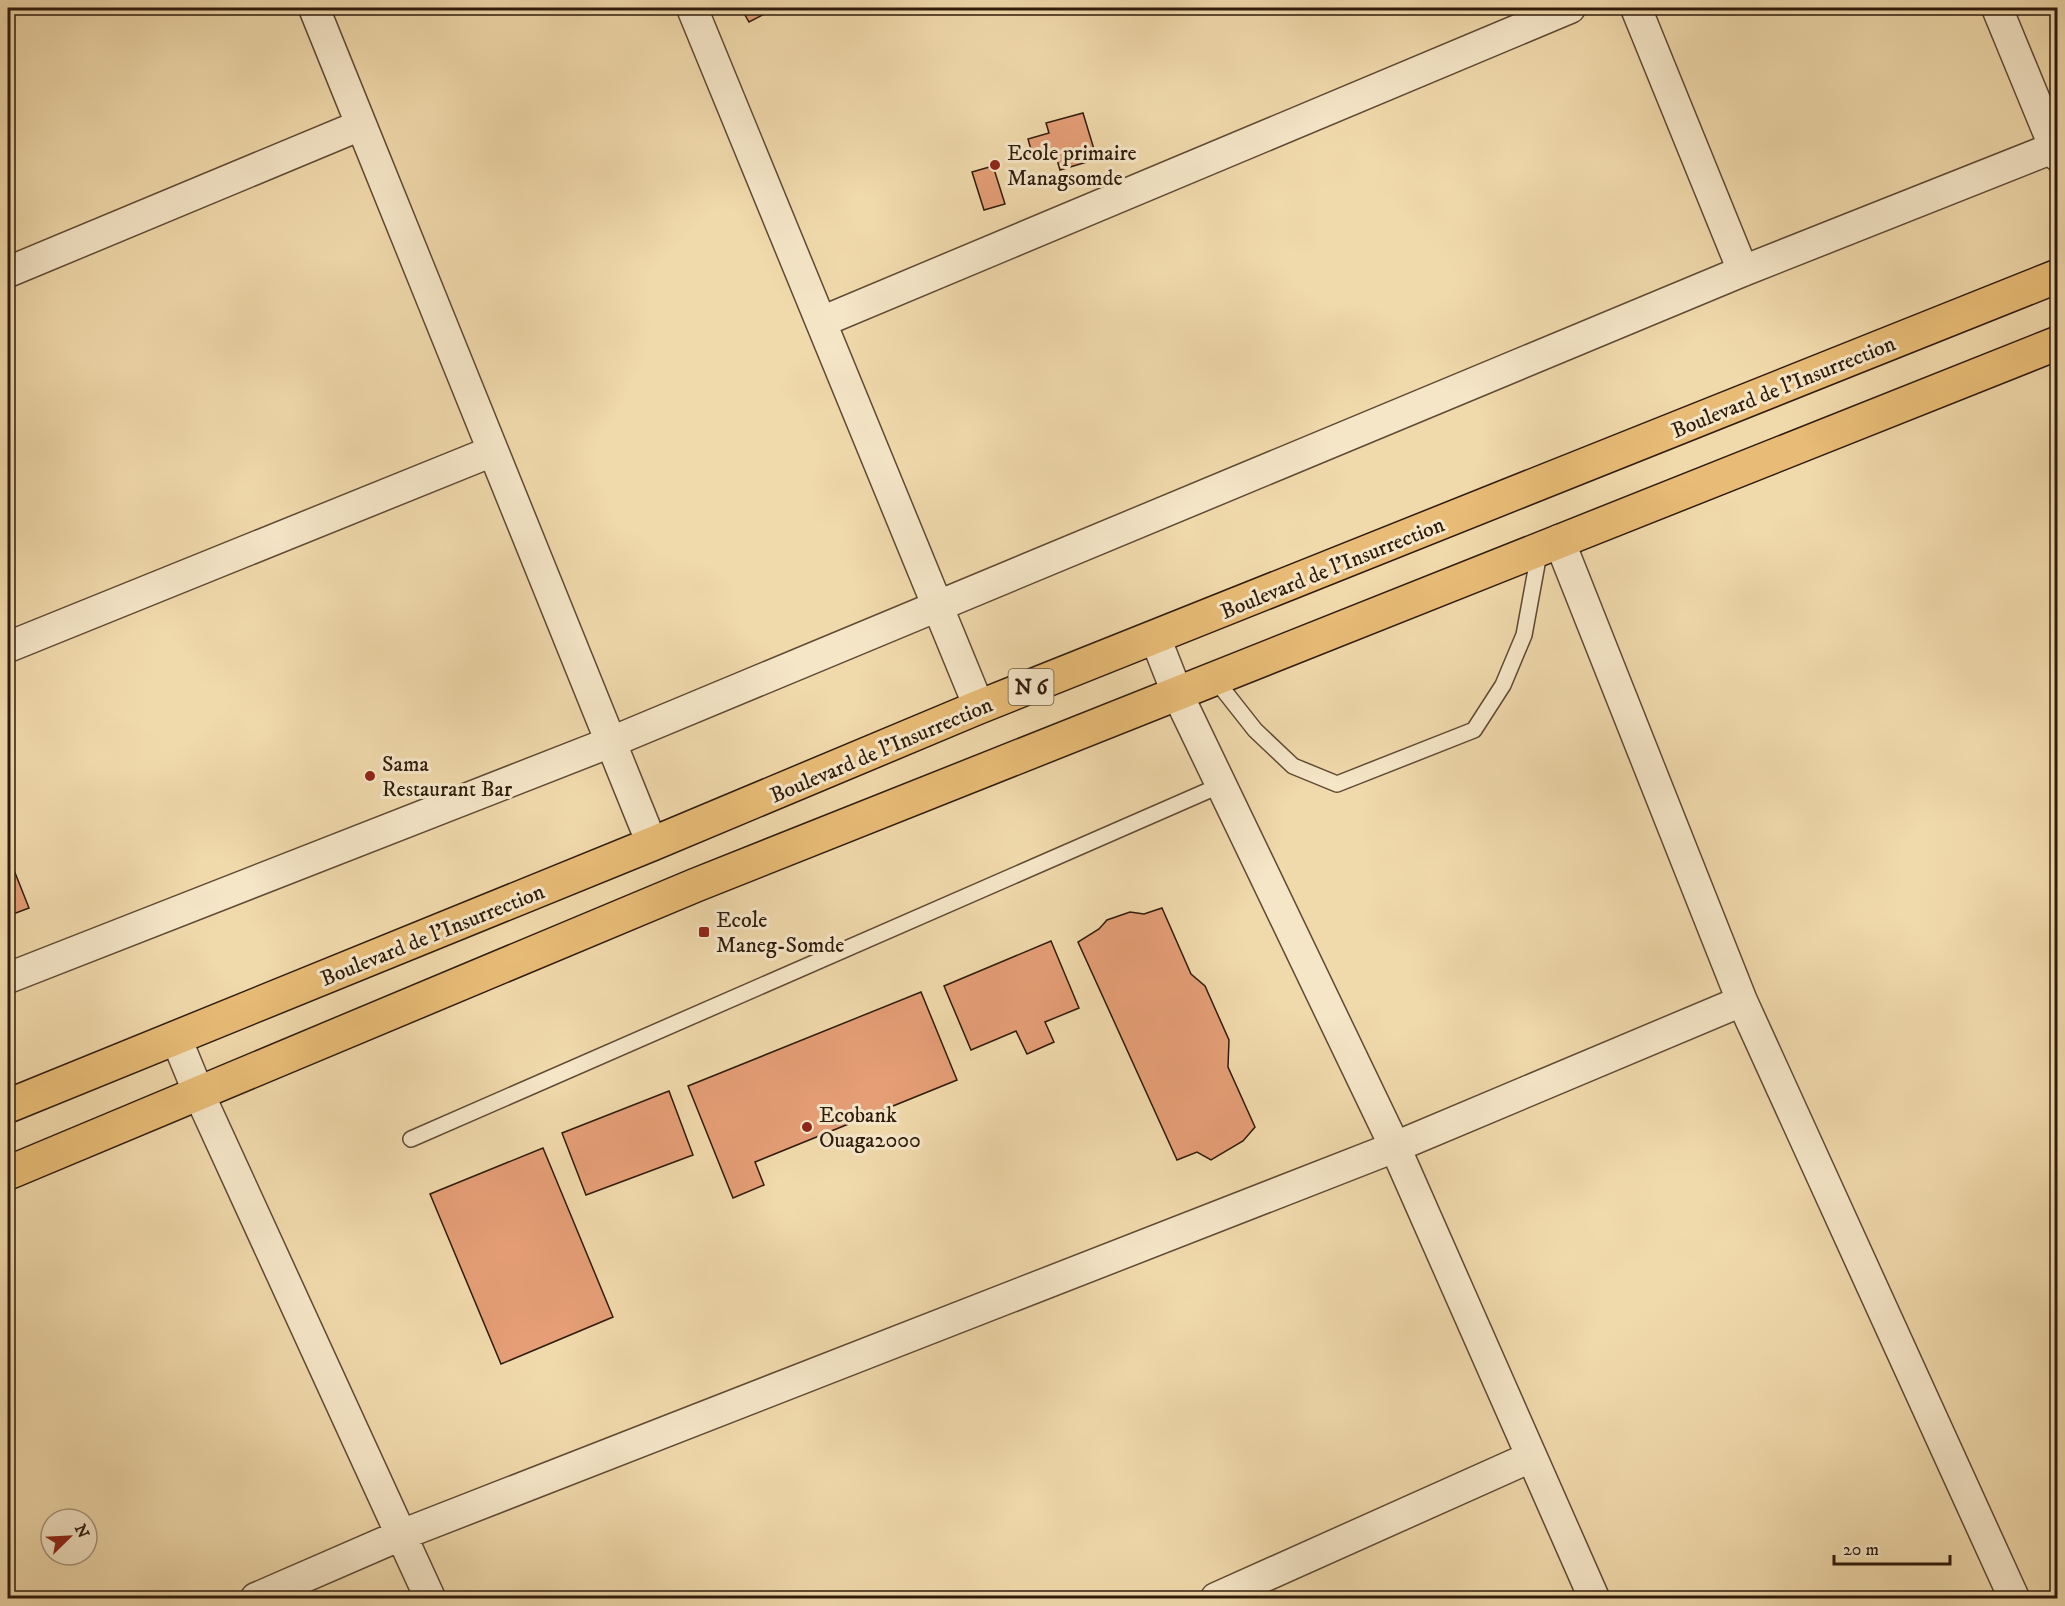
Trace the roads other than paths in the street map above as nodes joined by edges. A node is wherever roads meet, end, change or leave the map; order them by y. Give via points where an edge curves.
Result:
1 (314, 8) edge
2 (692, 8) edge
3 (1570, 8) edge
4 (1636, 8) edge
5 (1996, 8) edge
6 (361, 125) junction
7 (2056, 150) edge
8 (1743, 271) junction
9 (8, 272) edge
10 (2058, 276) edge
11 (821, 322) junction
12 (2058, 344) edge
13 (493, 451) junction
14 (1549, 544) junction
15 (938, 608) junction
16 (1155, 637) junction
17 (8, 648) edge
18 (1214, 678) junction
19 (1177, 693) junction
20 (979, 707) junction
21 (611, 742) junction
22 (1221, 785) junction
23 (652, 844) junction
24 (8, 978) edge
25 (1742, 1000) junction
26 (176, 1038) junction
27 (199, 1094) junction
28 (8, 1106) edge
29 (411, 1139) dead end
30 (1395, 1147) junction
31 (8, 1173) edge
32 (1531, 1457) junction
33 (401, 1535) junction
34 (256, 1599) edge
35 (430, 1599) edge
36 (1216, 1599) edge
37 (1594, 1599) edge
38 (2014, 1599) edge

1 - 6 street
2 - 11 street
3 - 11 street
4 - 8 street
5 - 7 street
6 - 9 street
6 - 13 street
7 - 8 street
8 - 15 street
10 - 16 main road, Boulevard de l'Insurrection / N 6
11 - 15 street
12 - 14 main road
13 - 17 street
13 - 21 street
14 - 18 main road
14 - 18 lane via 1524,635 1503,685 1474,730 1337,784 1293,766 1255,730
14 - 25 street
15 - 20 street
15 - 21 street
16 - 19 street
16 - 20 main road, Boulevard de l'Insurrection / N 6
18 - 19 main road
19 - 22 street
19 - 27 main road via 696,885
20 - 23 main road, Boulevard de l'Insurrection / N 6
21 - 23 street
21 - 24 street
22 - 29 lane
22 - 30 street
23 - 26 main road, Boulevard de l'Insurrection / N 6
25 - 30 street
25 - 38 street
26 - 27 street
26 - 28 main road, Boulevard de l'Insurrection / N 6
27 - 31 main road
27 - 33 street
30 - 32 street
30 - 33 street
32 - 36 street
32 - 37 street
33 - 34 street
33 - 35 street

